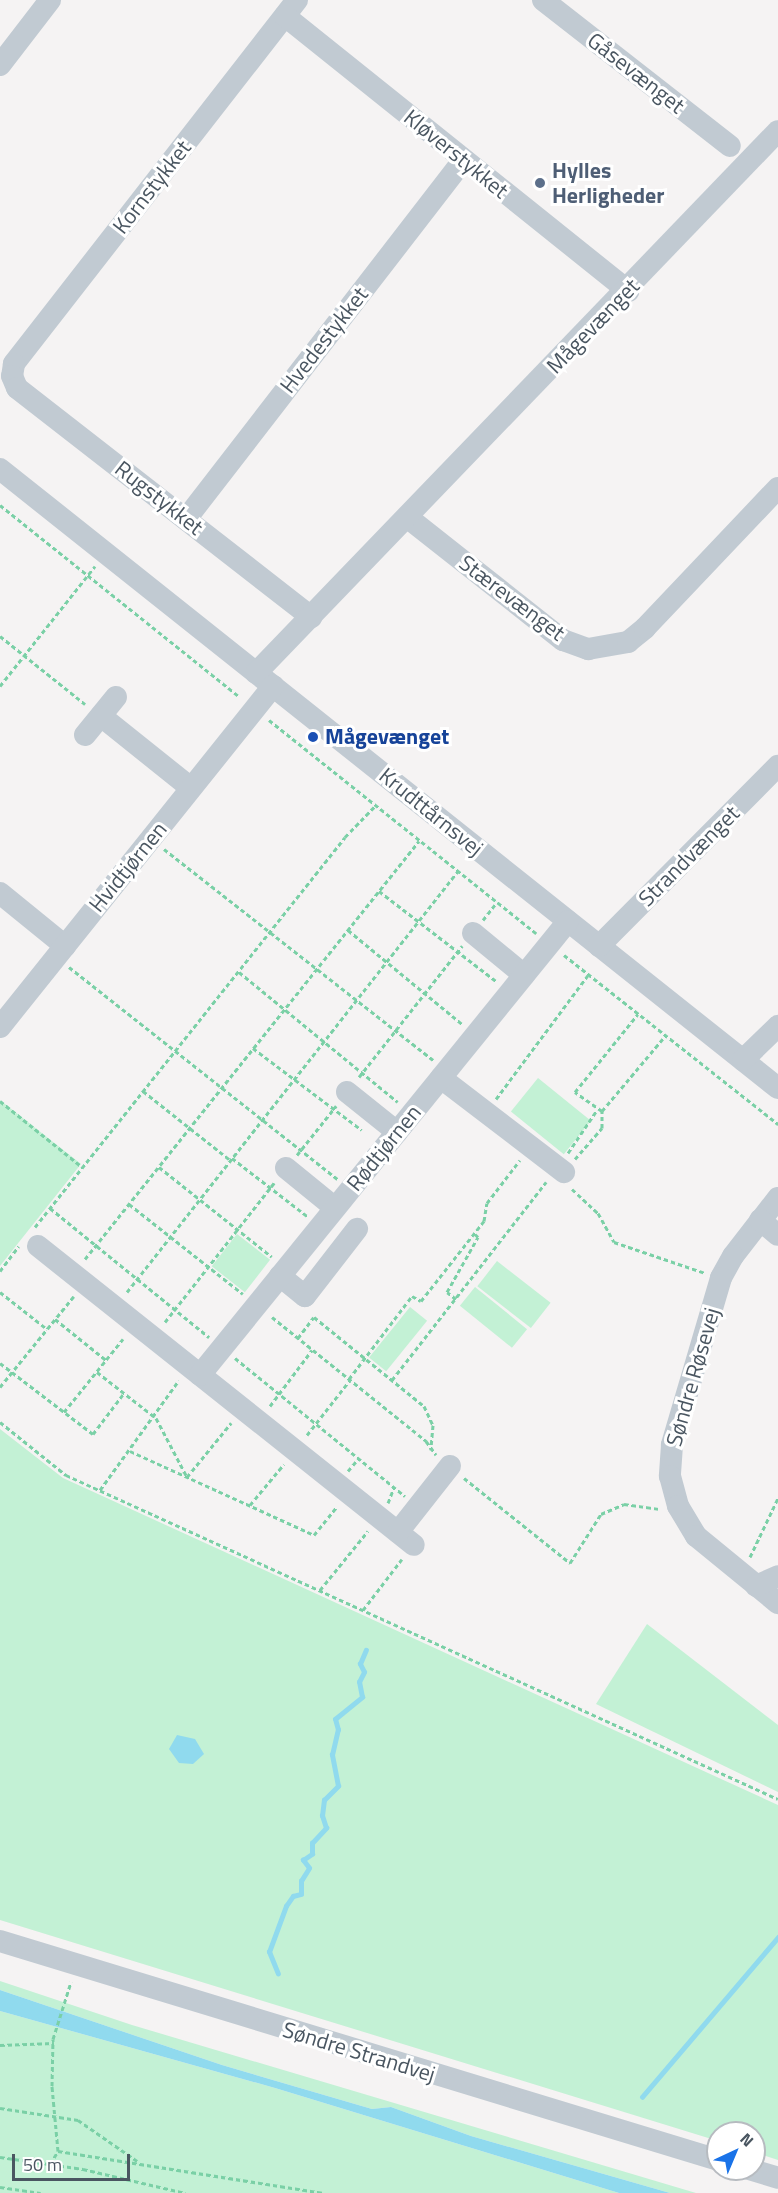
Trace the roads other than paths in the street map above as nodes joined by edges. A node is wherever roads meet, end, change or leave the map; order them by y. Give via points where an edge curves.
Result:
1 (50, 0) edge
2 (543, 0) edge
3 (291, 8) edge
4 (0, 65) edge
5 (778, 132) edge
6 (730, 146) dead end
7 (463, 160) junction
8 (628, 291) junction
9 (12, 376) joint
10 (0, 469) edge
11 (778, 488) edge
12 (407, 517) junction
13 (186, 519) junction
14 (311, 617) junction
15 (265, 680) junction
16 (116, 697) dead end
17 (101, 716) junction
18 (85, 735) dead end
19 (778, 766) edge
20 (191, 789) junction
21 (0, 894) edge
22 (568, 921) junction
23 (473, 933) road end
24 (599, 946) junction
25 (61, 951) junction
26 (524, 975) junction
27 (778, 1026) edge
28 (0, 1027) edge
29 (743, 1060) junction
30 (443, 1074) junction
31 (778, 1088) edge
32 (340, 1100) road end
33 (397, 1132) junction
34 (286, 1168) road end
35 (561, 1172) road end
36 (778, 1197) edge
37 (335, 1208) junction
38 (760, 1220) junction
39 (357, 1229) dead end
40 (778, 1234) edge
41 (31, 1239) road end
42 (278, 1268) junction
43 (200, 1375) junction
44 (450, 1466) road end
45 (778, 1576) edge
46 (749, 1581) junction
47 (778, 1603) edge
48 (0, 1941) edge
49 (706, 2156) edge

1 - 4 street
2 - 6 street, Gåsevænget
3 - 7 street, Kløverstykket
3 - 9 street, Kornstykket via 15,364
5 - 8 street, Mågevænget
7 - 8 street, Kløverstykket
7 - 13 street, Hvedestykket
8 - 12 street, Mågevænget
9 - 13 street, Rugstykket via 17,387
10 - 15 street, Krudttårnsvej
11 - 12 street, Stærevænget via 645,628 628,642 588,649 563,640
12 - 14 street, Mågevænget
13 - 14 street, Rugstykket
14 - 15 street, Mågevænget
15 - 20 street, Hvidtjørnen via 255,708
15 - 22 street, Krudttårnsvej
16 - 17 street
17 - 18 street
17 - 20 street
19 - 24 street, Strandvænget
20 - 25 street, Hvidtjørnen
21 - 25 street
22 - 24 street, Krudttårnsvej
22 - 26 street, Rødtjørnen
23 - 26 street
24 - 29 street, Krudttårnsvej
25 - 28 street, Hvidtjørnen
26 - 30 street, Rødtjørnen
27 - 29 street
29 - 31 street, Krudttårnsvej
30 - 33 street, Rødtjørnen
30 - 35 street
32 - 33 street
33 - 37 street, Rødtjørnen
34 - 37 street
36 - 38 street, Søndre Røsevej
37 - 42 street, Rødtjørnen
38 - 40 street
38 - 46 street, Søndre Røsevej via 721,1278 672,1445 670,1476 678,1506 696,1536
39 - 42 street via 305,1296
41 - 43 street
42 - 43 street, Rødtjørnen via 257,1305
43 - 44 street via 406,1538 418,1506
45 - 46 street
46 - 47 street, Søndre Røsevej
48 - 49 street, Søndre Strandvej

